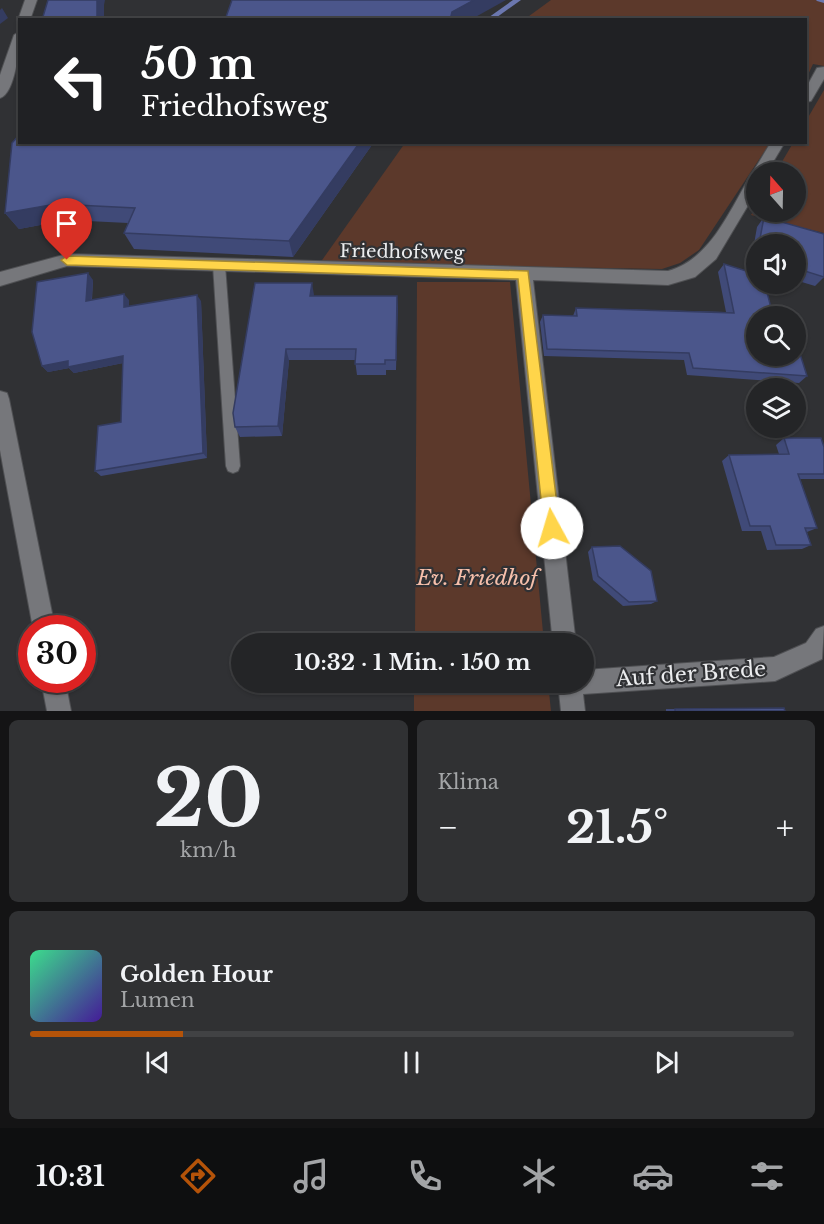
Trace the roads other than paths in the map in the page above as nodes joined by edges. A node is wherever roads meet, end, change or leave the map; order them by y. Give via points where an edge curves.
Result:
1 (31, 0) edge
2 (25, 18) edge
3 (18, 41) edge
4 (823, 69) edge
5 (0, 94) edge
6 (807, 96) edge
7 (777, 144) edge
8 (766, 162) edge
9 (746, 196) edge
10 (219, 265) junction
11 (524, 274) junction
12 (0, 279) edge
13 (0, 399) edge
14 (233, 466) dead end
15 (42, 615) edge
16 (564, 633) edge
17 (824, 637) edge
18 (594, 682) edge
19 (56, 693) edge
20 (575, 693) edge
21 (59, 711) edge
22 (573, 711) edge

1 - 2 street
3 - 5 street
4 - 6 street
7 - 8 street
9 - 11 street, Friedhofsweg via 710,255 689,272 668,278
10 - 11 street, Friedhofsweg
10 - 12 street, Friedhofsweg via 67,260
10 - 14 lane
11 - 16 street
13 - 15 street
17 - 18 street, Auf der Brede via 814,651 775,669
19 - 21 street
20 - 22 street, Auf der Brede

